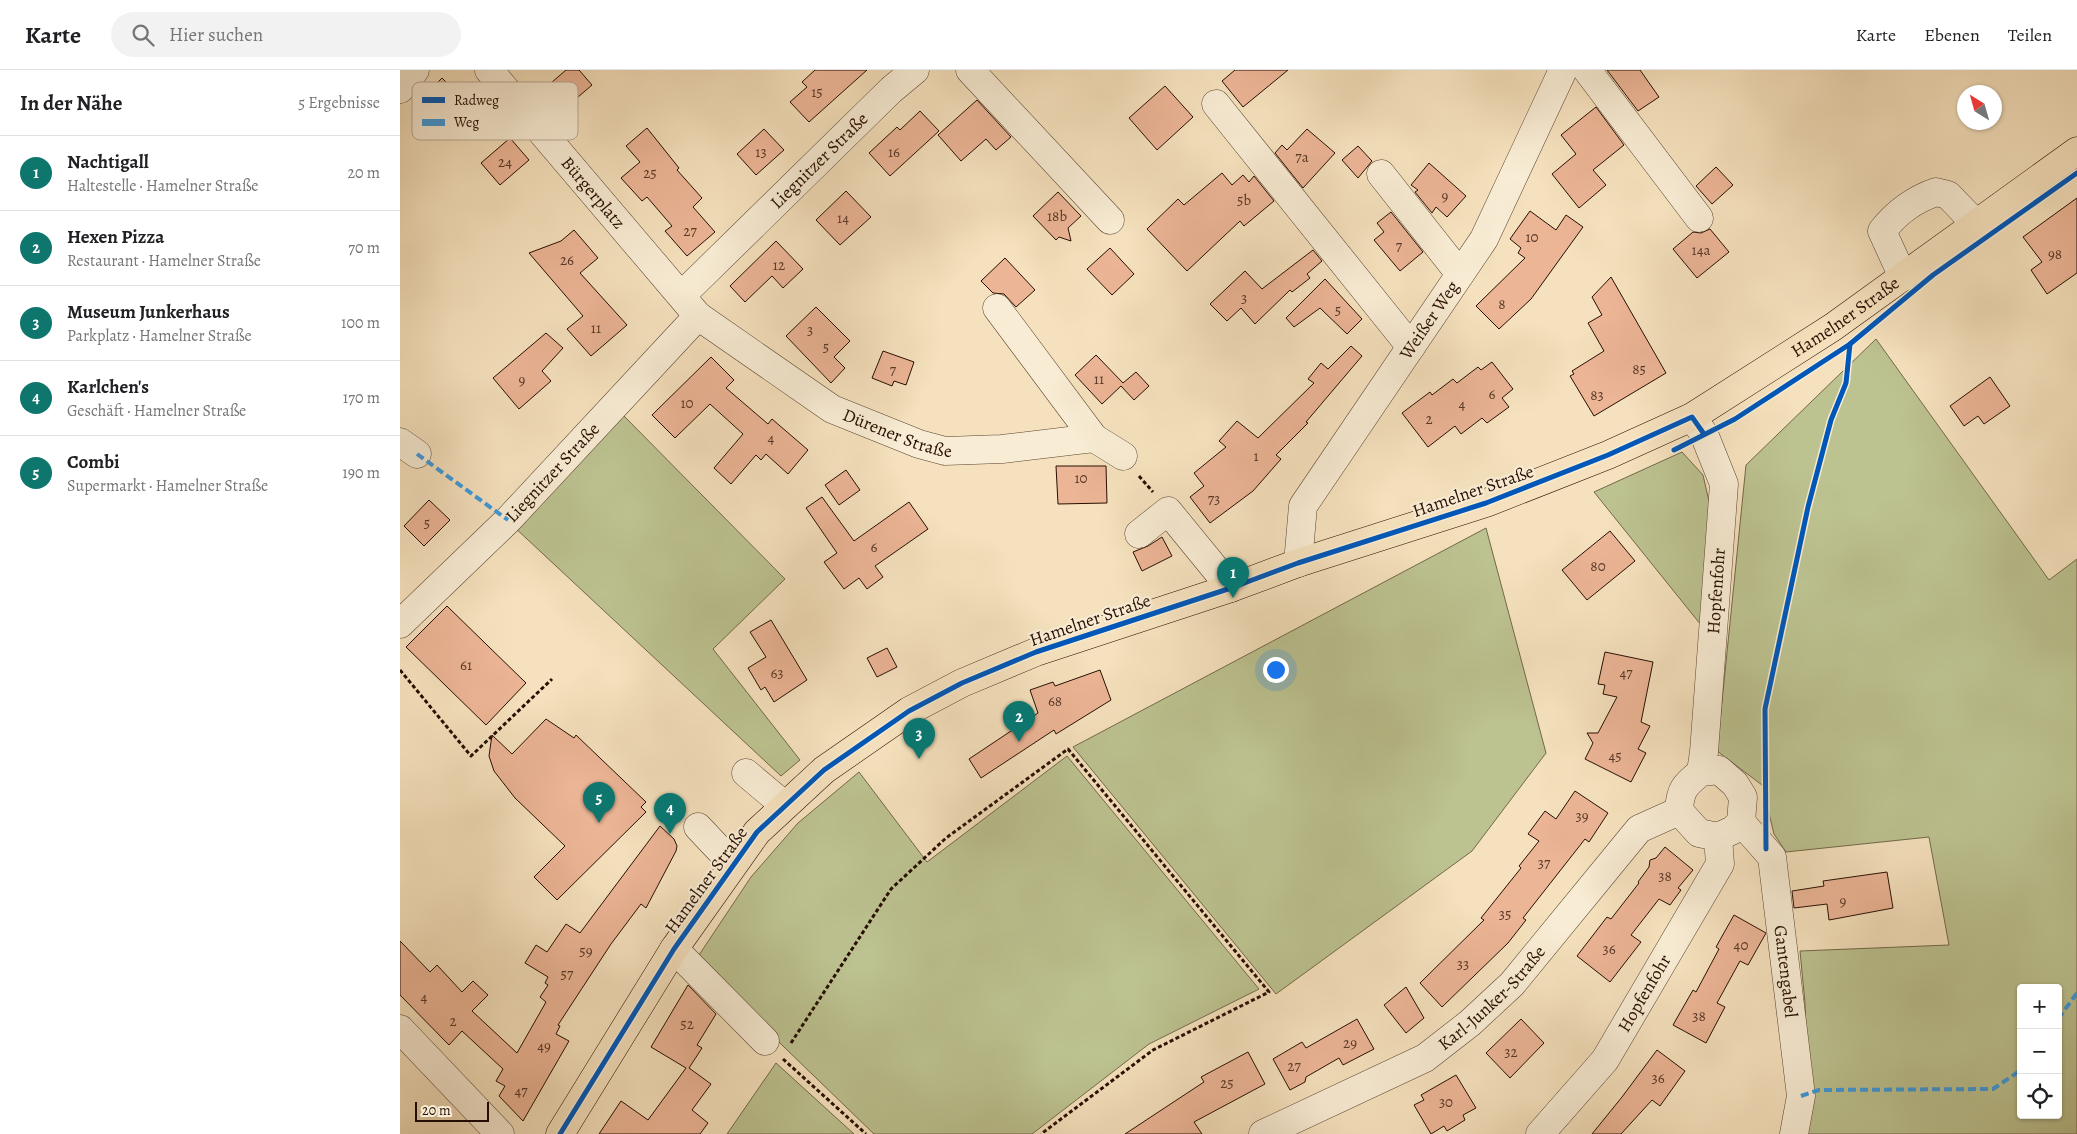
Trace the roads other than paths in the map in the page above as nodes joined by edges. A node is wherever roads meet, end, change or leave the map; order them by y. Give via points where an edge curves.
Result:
1 (414, 70) edge
2 (489, 70) edge
3 (915, 70) edge
4 (970, 70) edge
5 (1563, 70) edge
6 (1587, 70) edge
7 (499, 82) edge
8 (400, 88) edge
9 (1216, 104) dead end
10 (549, 140) edge
11 (2077, 151) edge
12 (1381, 174) dead end
13 (1699, 218) dead end
14 (1110, 220) dead end
15 (1976, 224) junction
16 (1460, 274) junction
17 (1902, 277) junction
18 (690, 305) junction
19 (997, 308) dead end
20 (1411, 347) junction
21 (1692, 417) junction
22 (1094, 438) junction
23 (1123, 456) road end
24 (1140, 534) dead end
25 (1298, 563) junction
26 (1230, 588) junction
27 (400, 624) edge
28 (1701, 772) junction
29 (746, 773) dead end
30 (784, 805) junction
31 (1679, 811) junction
32 (1741, 822) junction
33 (698, 827) dead end
34 (1718, 837) junction
35 (733, 864) junction
36 (674, 949) junction
37 (400, 1029) edge
38 (774, 1050) road end
39 (500, 1134) edge
40 (560, 1134) edge
41 (1263, 1134) edge
42 (1540, 1134) edge
43 (1794, 1134) edge

1 - 8 street
2 - 7 street, Bürgerplatz
3 - 18 street, Liegnitzer Straße via 891,90
4 - 14 street
5 - 16 street, Weißer Weg via 1484,239
6 - 13 street
9 - 20 street
10 - 18 street, Bürgerplatz
11 - 15 main road, Hamelner Straße
12 - 16 street
15 - 17 main road, Hamelner Straße
15 - 17 street via 1948,195 1936,192 1908,205 1882,231
16 - 20 street, Weißer Weg
17 - 21 main road, Hamelner Straße via 1833,327
18 - 22 street, Dürener Straße via 832,409 919,444 946,451 974,451
18 - 27 street, Liegnitzer Straße via 508,520
19 - 22 street
20 - 25 street, Weißer Weg via 1303,506
21 - 25 main road, Hamelner Straße via 1608,455 1486,503
21 - 28 street, Hopfenfohr via 1704,434 1724,484
22 - 23 street
24 - 26 street via 1168,511
25 - 26 main road, Hamelner Straße
26 - 30 main road, Hamelner Straße via 1036,652 962,683 909,711 866,739
28 - 31 street via 1680,795
28 - 32 street via 1719,770 1735,784 1744,797
29 - 30 street
30 - 35 main road, Hamelner Straße via 757,832
31 - 34 street via 1699,833
31 - 41 street, Karl-Junker-Straße via 1639,829 1512,984 1470,1024 1425,1058
32 - 34 street
32 - 43 street, Gantengabel via 1772,857 1801,1096
33 - 35 street
34 - 42 street, Hopfenfohr via 1720,864 1605,1060
35 - 36 main road, Hamelner Straße
36 - 38 street
36 - 40 main road, Hamelner Straße
37 - 39 street

